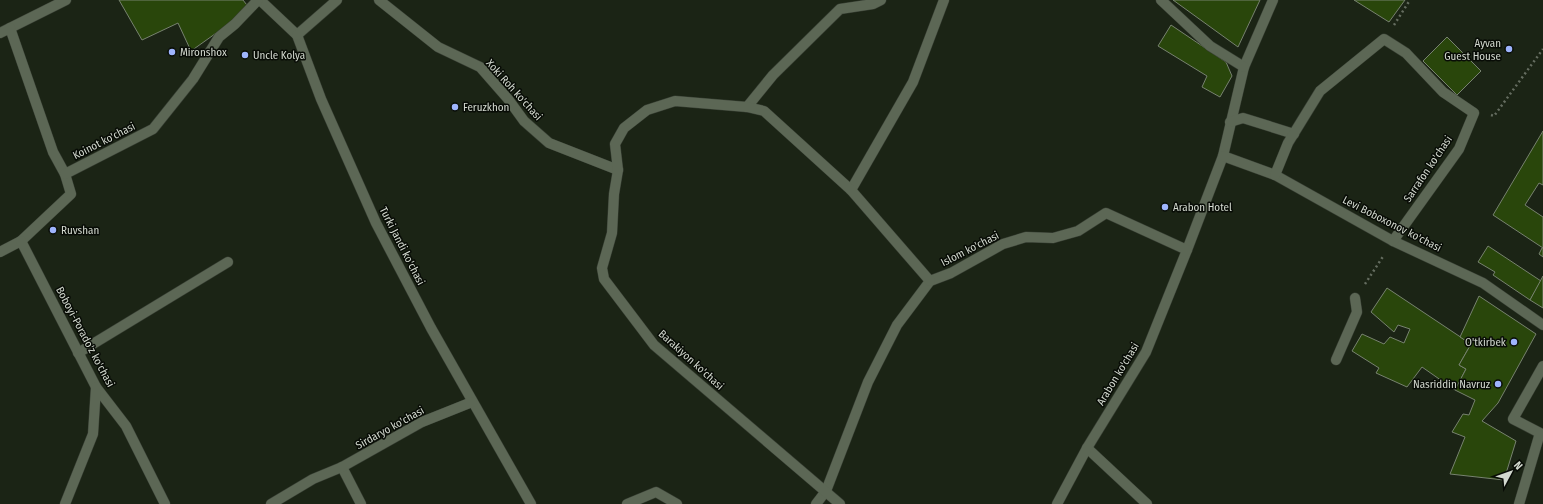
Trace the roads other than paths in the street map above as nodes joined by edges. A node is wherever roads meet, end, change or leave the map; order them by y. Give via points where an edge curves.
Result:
1 (66, 0) edge
2 (259, 0) edge
3 (337, 0) edge
4 (379, 0) edge
5 (881, 0) edge
6 (944, 0) edge
7 (1161, 0) edge
8 (1273, 0) edge
9 (10, 28) junction
10 (0, 33) edge
11 (297, 35) junction
12 (1244, 67) junction
13 (747, 107) junction
14 (1230, 122) junction
15 (1294, 134) junction
16 (1223, 156) junction
17 (618, 170) junction
18 (64, 174) junction
19 (1275, 176) junction
20 (851, 190) junction
21 (21, 241) junction
22 (1393, 241) junction
23 (1187, 250) junction
24 (0, 252) edge
25 (228, 262) dead end
26 (930, 281) junction
27 (1355, 298) road end
28 (1543, 325) edge
29 (78, 353) junction
30 (1336, 360) dead end
31 (1543, 366) edge
32 (96, 386) junction
33 (472, 402) junction
34 (1087, 448) junction
35 (342, 467) junction
36 (826, 491) junction
37 (65, 504) edge
38 (166, 504) edge
39 (271, 504) edge
40 (362, 504) edge
41 (531, 504) edge
42 (627, 504) edge
43 (677, 504) edge
44 (816, 504) edge
45 (840, 504) edge
46 (1057, 504) edge
47 (1147, 504) edge
48 (1519, 504) edge

1 - 9 street
2 - 11 street, Turki Jandi ko'chasi
2 - 18 street, Koinot ko'chasi via 219,37 193,79 152,129
3 - 11 street
4 - 17 street, Xoki Roh ko'chasi via 438,47 480,67 508,98 524,121 549,143
5 - 13 street via 873,4 840,9 773,75
6 - 20 street via 913,82
7 - 12 street via 1210,46
8 - 12 street, Arabon ko'chasi
9 - 10 street
9 - 18 street, Koinot ko'chasi via 53,152
11 - 33 street, Turki Jandi ko'chasi via 321,99 376,223
12 - 14 street, Arabon ko'chasi
13 - 17 street, Barakiyon ko'chasi via 675,101 647,110 624,128 615,144
13 - 20 street, Barakiyon ko'chasi via 764,111
14 - 15 street via 1243,118
14 - 16 street, Arabon ko'chasi
15 - 19 street
15 - 22 street, Sarrafon ko'chasi via 1320,91 1384,39 1406,52 1443,92 1474,113 1459,149
16 - 19 street, Levi Boboxonov ko'chasi
16 - 23 street, Arabon ko'chasi
17 - 36 street, Barakiyon ko'chasi via 612,233 602,268 604,279 654,345
18 - 21 street via 71,194
19 - 22 street, Levi Boboxonov ko'chasi
20 - 26 street, Barakiyon ko'chasi
21 - 24 street
21 - 29 street, Boboyi-Porado'z ko'chasi
22 - 28 street, Levi Boboxonov ko'chasi via 1483,283
23 - 26 street, Islom ko'chasi via 1106,213 1078,231 1053,238 1026,237 1003,244 951,273
23 - 34 street, Arabon ko'chasi via 1146,352
25 - 29 street
26 - 36 street via 897,325 868,382
27 - 30 street via 1358,312
29 - 32 street, Boboyi-Porado'z ko'chasi
31 - 48 street via 1513,419 1540,433
32 - 37 street via 93,434
32 - 38 street, Boboyi-Porado'z ko'chasi via 126,426
33 - 35 street, Sirdaryo ko'chasi via 422,422
33 - 41 street, Turki Jandi ko'chasi
34 - 46 street, Arabon ko'chasi
34 - 47 street
35 - 39 street, Sirdaryo ko'chasi via 313,479
35 - 40 street
36 - 44 street
36 - 45 street, Barakiyon ko'chasi
42 - 43 street via 656,492

